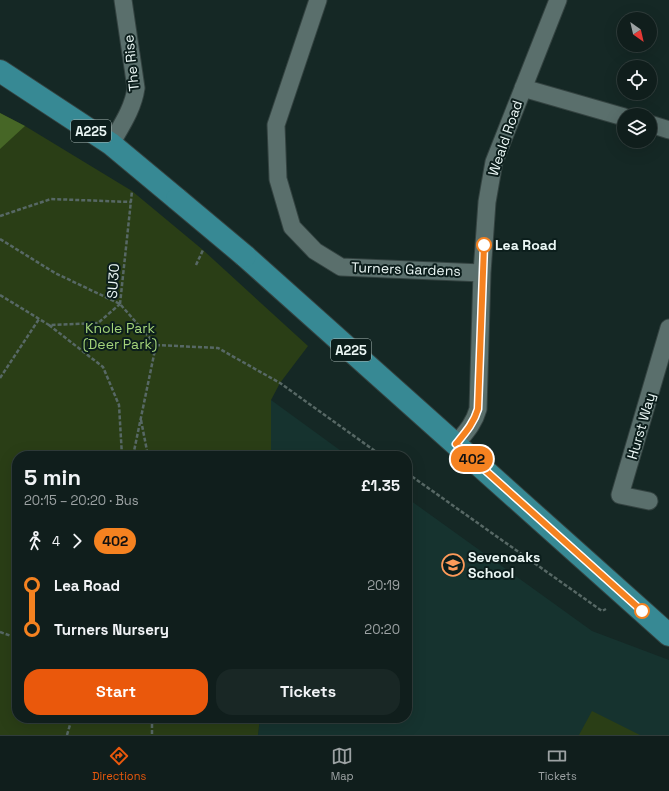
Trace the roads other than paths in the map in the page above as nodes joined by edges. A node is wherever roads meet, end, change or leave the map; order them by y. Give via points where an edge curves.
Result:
1 (123, 0) edge
2 (318, 0) edge
3 (558, 0) edge
4 (0, 71) edge
5 (523, 88) junction
6 (617, 115) edge
7 (657, 126) edge
8 (669, 130) edge
9 (111, 144) junction
10 (482, 273) junction
11 (669, 328) edge
12 (456, 444) junction
13 (649, 501) dead end
14 (669, 635) edge

1 - 9 street, The Rise via 136,88 130,111
2 - 10 street, Turners Gardens via 276,125 278,179 292,227 315,251 341,267
3 - 5 street, Weald Road
4 - 9 main road, A225
5 - 6 street
5 - 10 street, Weald Road via 494,162 487,202
7 - 8 street
9 - 12 main road, A225, bridge via 245,256
10 - 12 street, Weald Road via 478,409 470,427
11 - 13 street, Hurst Way via 614,495
12 - 14 main road, A225

